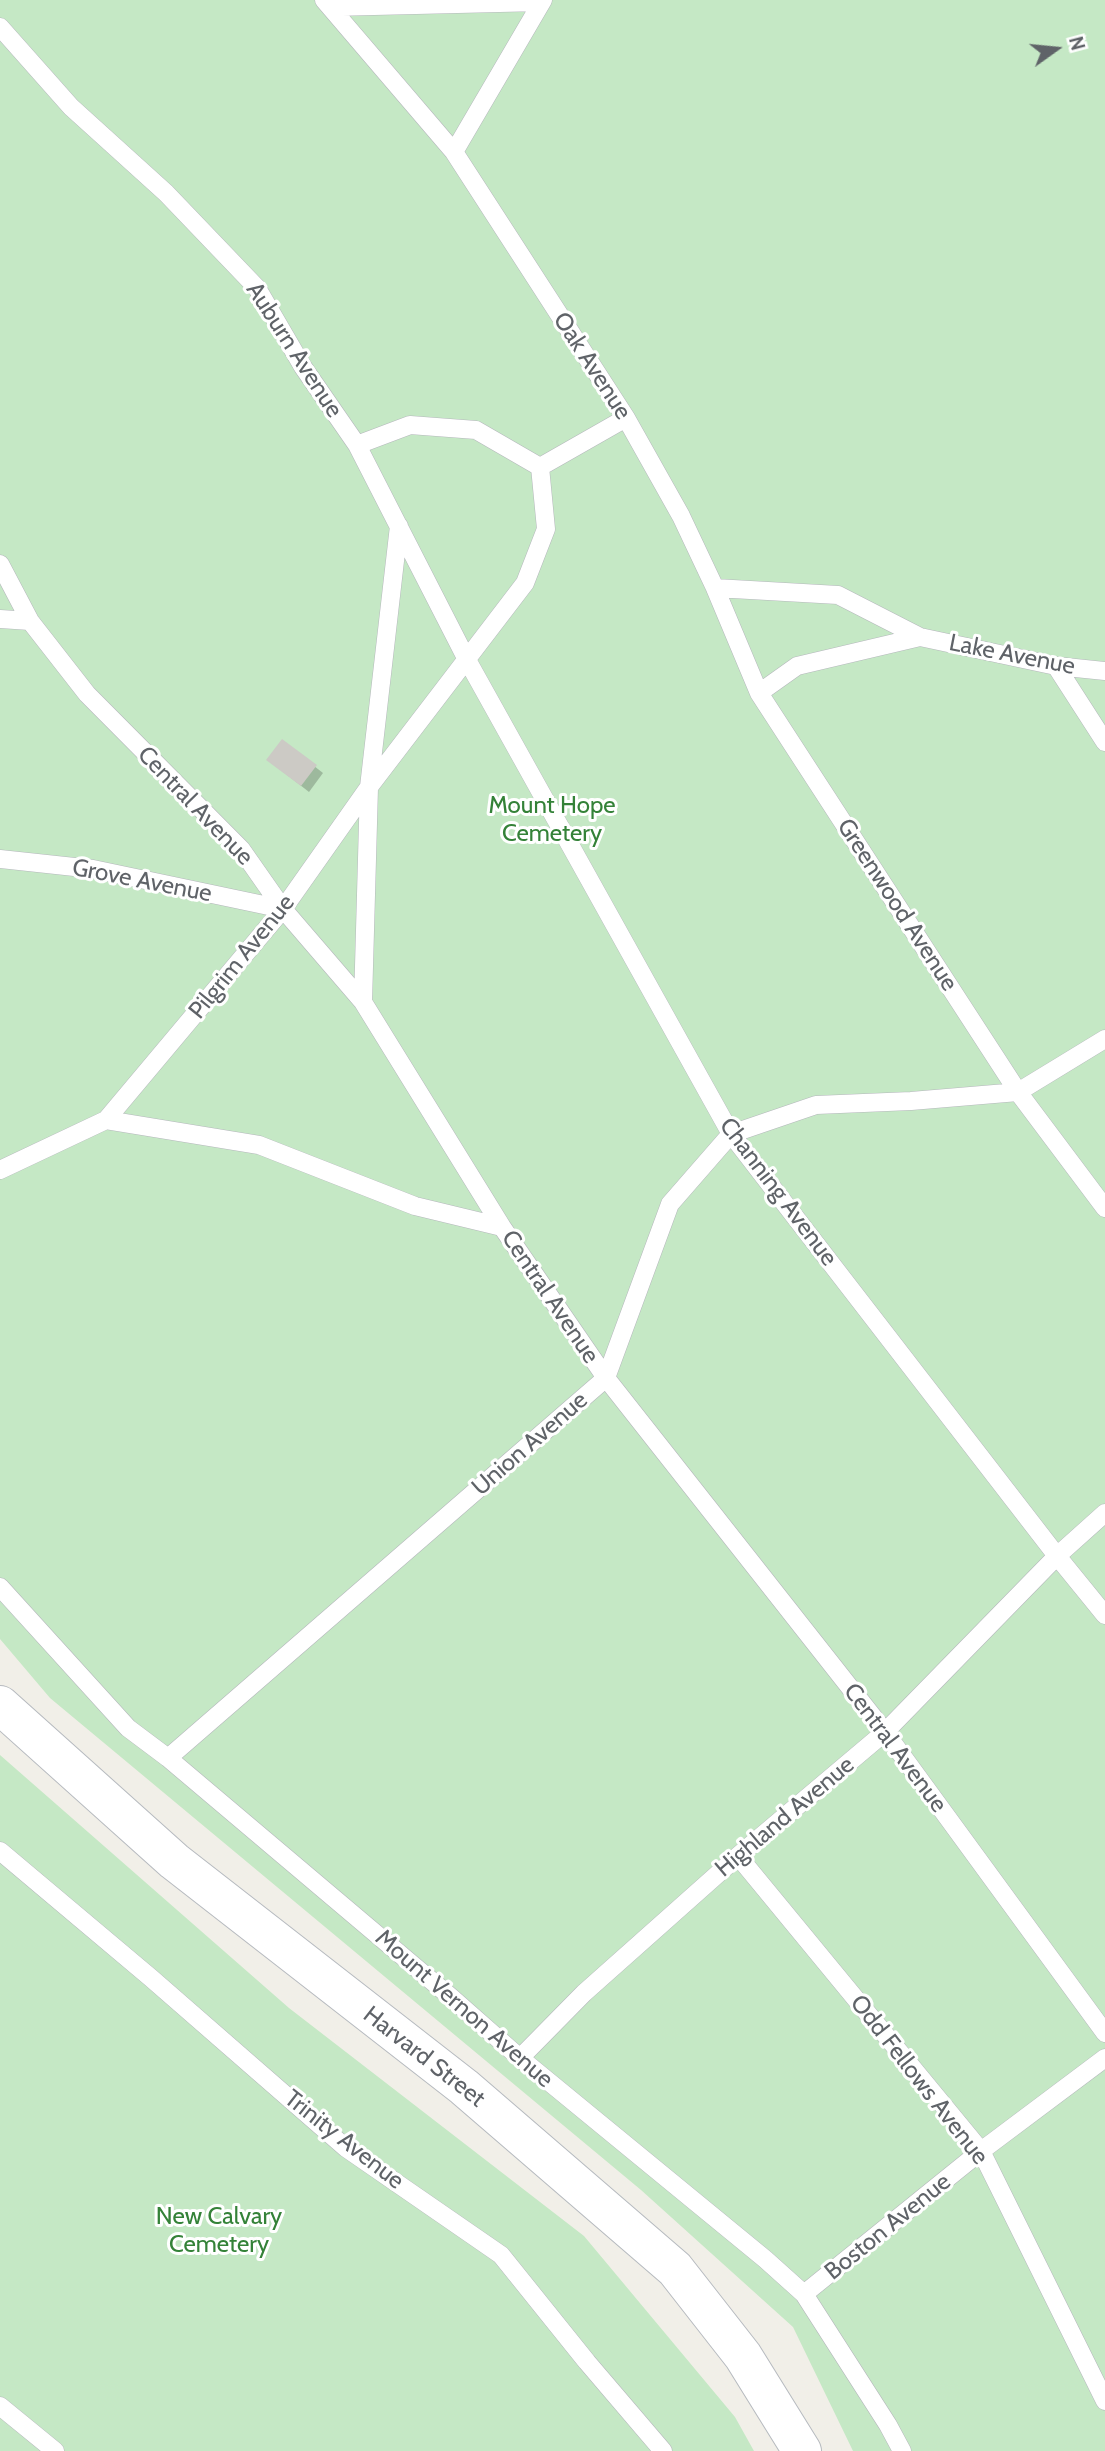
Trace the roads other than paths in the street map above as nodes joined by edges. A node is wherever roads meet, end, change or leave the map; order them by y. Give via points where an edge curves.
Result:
1 (542, 1) edge
2 (328, 4) edge
3 (0, 27) edge
4 (454, 152) junction
5 (626, 418) junction
6 (357, 445) junction
7 (541, 467) junction
8 (399, 526) junction
9 (0, 564) edge
10 (715, 588) junction
11 (0, 619) edge
12 (30, 621) junction
13 (920, 636) junction
14 (466, 658) junction
15 (1056, 666) junction
16 (1105, 671) edge
17 (759, 693) junction
18 (1105, 742) edge
19 (369, 787) junction
20 (0, 859) edge
21 (284, 909) junction
22 (363, 1002) junction
23 (1105, 1040) edge
24 (1018, 1092) junction
25 (106, 1120) junction
26 (731, 1134) junction
27 (0, 1170) edge
28 (1105, 1208) edge
29 (502, 1227) junction
30 (606, 1378) junction
31 (1105, 1513) edge
32 (1057, 1556) junction
33 (0, 1587) edge
34 (1105, 1615) edge
35 (0, 1705) edge
36 (885, 1732) junction
37 (168, 1758) junction
38 (0, 1851) edge
39 (738, 1857) junction
40 (1105, 2033) edge
41 (520, 2058) junction
42 (1105, 2058) edge
43 (981, 2151) junction
44 (804, 2294) junction
45 (1105, 2401) edge
46 (0, 2406) edge
47 (55, 2451) edge
48 (663, 2451) edge
49 (802, 2451) edge
50 (902, 2451) edge

1 - 2 lane
1 - 4 lane
2 - 4 lane, Oak Avenue
3 - 6 lane, Auburn Avenue via 71,107 166,193 257,288 303,367
4 - 5 lane, Oak Avenue
5 - 7 lane
5 - 10 lane, Oak Avenue
6 - 7 lane via 410,425 476,430
6 - 8 lane, Auburn Avenue
7 - 14 lane, Pilgrim Avenue via 546,529 525,583
8 - 14 lane, Auburn Avenue
8 - 19 lane, Pilgrim Avenue
9 - 12 lane, Central Avenue
10 - 13 lane, Lake Avenue via 838,595
10 - 17 lane, Greenwood Avenue
11 - 12 lane
12 - 21 lane, Central Avenue via 87,694 241,849
13 - 15 lane, Lake Avenue
13 - 17 lane, Lake Avenue via 797,666
14 - 19 lane, Pilgrim Avenue
14 - 26 lane, Channing Avenue
15 - 16 lane, Lake Avenue
15 - 18 lane
17 - 24 lane, Greenwood Avenue
19 - 21 lane, Pilgrim Avenue
19 - 22 lane, Pilgrim Avenue
20 - 21 lane, Grove Avenue via 93,869
21 - 22 lane, Central Avenue
21 - 25 lane, Pilgrim Avenue
22 - 29 lane, Central Avenue
23 - 24 lane
24 - 26 lane via 816,1105
24 - 28 lane, Greenwood Avenue
25 - 27 lane, Pilgrim Avenue
25 - 29 lane via 259,1145 415,1206
26 - 30 lane, Union Avenue via 670,1204
26 - 32 lane, Channing Avenue
29 - 30 lane, Central Avenue
30 - 36 lane, Central Avenue
30 - 37 lane, Union Avenue
31 - 32 lane, Highland Avenue
32 - 34 lane, Channing Avenue
32 - 36 lane, Highland Avenue
33 - 37 lane, Mount Vernon Avenue via 128,1728
35 - 49 main road, Harvard Street via 174,1861 464,2087 675,2269 743,2356
36 - 39 lane, Highland Avenue
36 - 40 lane, Central Avenue
37 - 41 lane, Mount Vernon Avenue
38 - 48 lane, Trinity Avenue via 346,2148 501,2255
39 - 41 lane, Highland Avenue via 583,1993
39 - 43 lane, Odd Fellows Avenue
41 - 44 lane, Mount Vernon Avenue
42 - 43 lane, Boston Avenue
43 - 44 lane, Boston Avenue
43 - 45 lane, Odd Fellows Avenue
44 - 50 lane, Mount Vernon Avenue
46 - 47 lane

